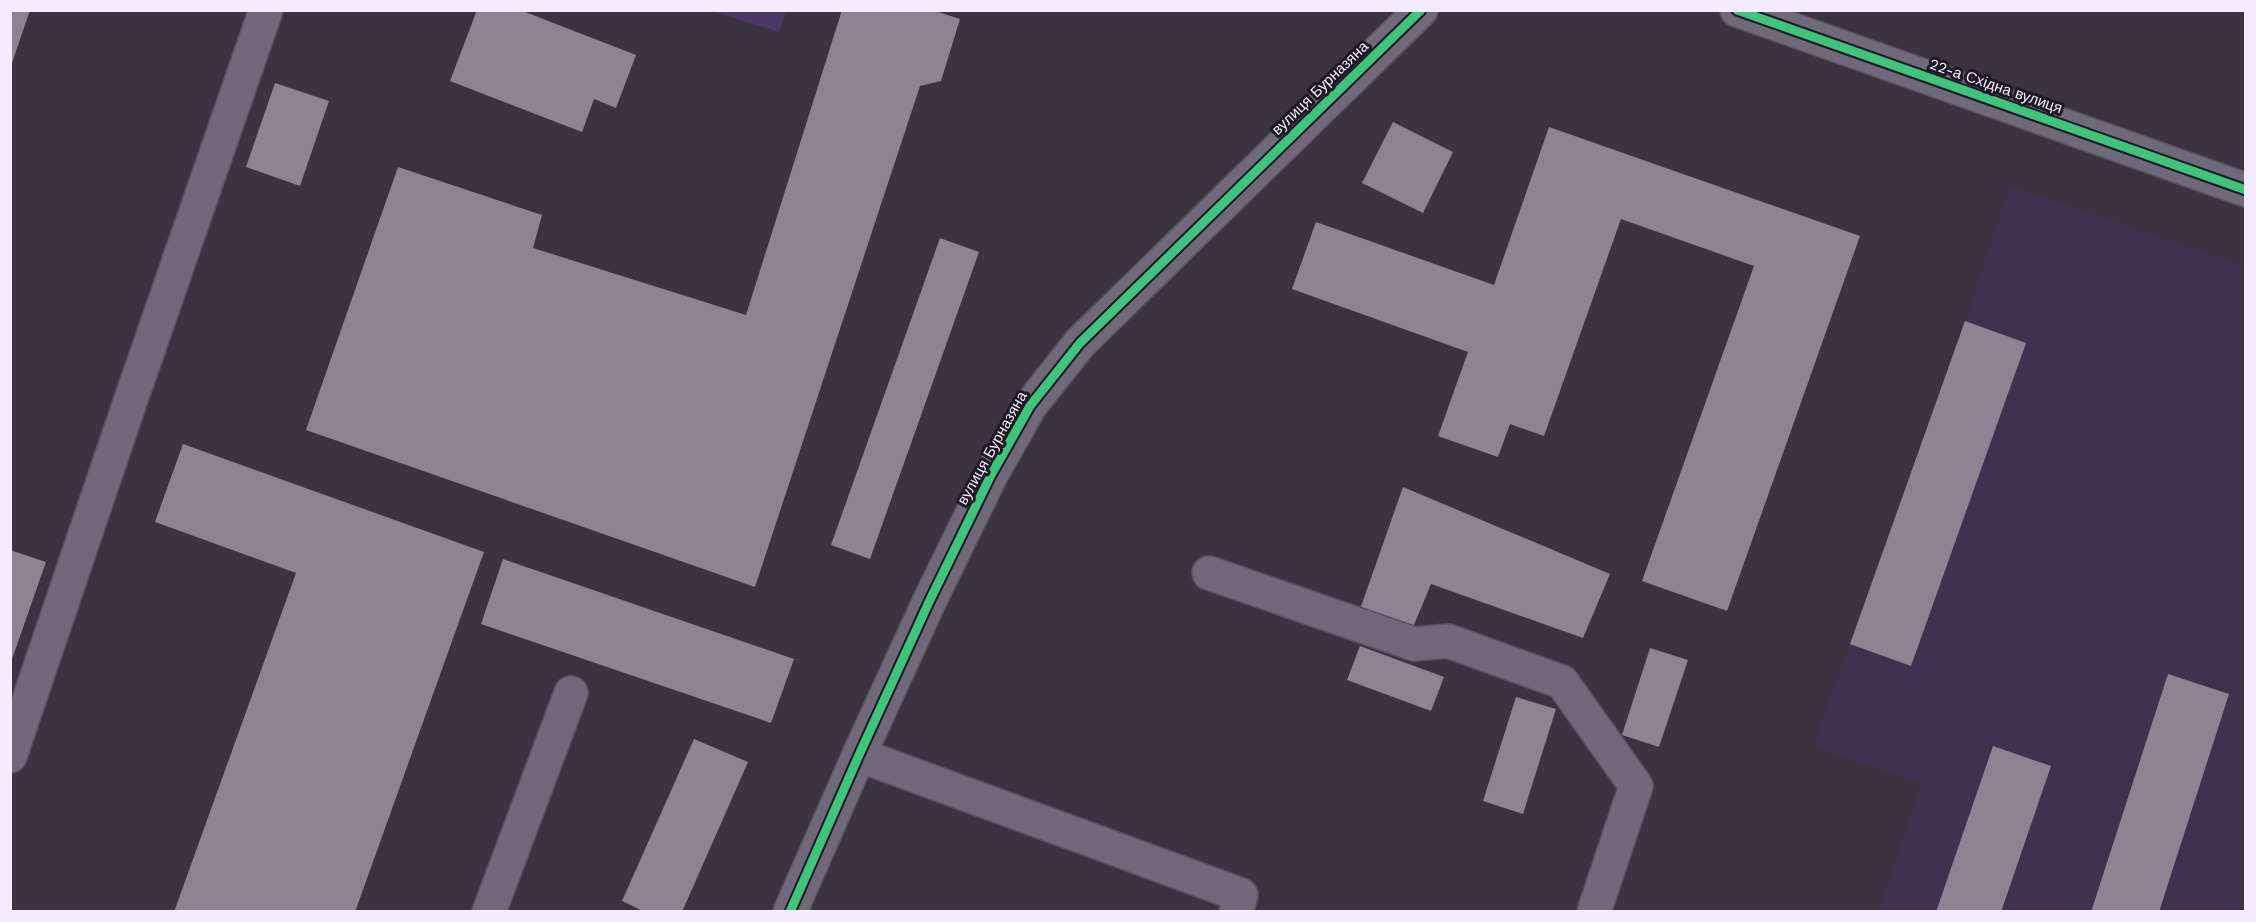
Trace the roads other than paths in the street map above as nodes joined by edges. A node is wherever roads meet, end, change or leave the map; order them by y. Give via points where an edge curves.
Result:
1 (266, 10) edge
2 (1421, 10) edge
3 (1737, 10) edge
4 (2246, 190) edge
5 (1209, 573) dead end
6 (571, 693) dead end
7 (859, 754) junction
8 (10, 756) edge
9 (489, 912) edge
10 (790, 912) edge
11 (1236, 912) edge
12 (1594, 912) edge

1 - 8 street
2 - 7 street, вулиця Бурназяна via 1080,343 1030,406 986,486
3 - 4 street, 22-а Східна вулиця
5 - 12 street via 1414,644 1448,640 1562,682 1636,786
6 - 9 street
7 - 10 street, вулиця Бурназяна
7 - 11 street via 1241,895

